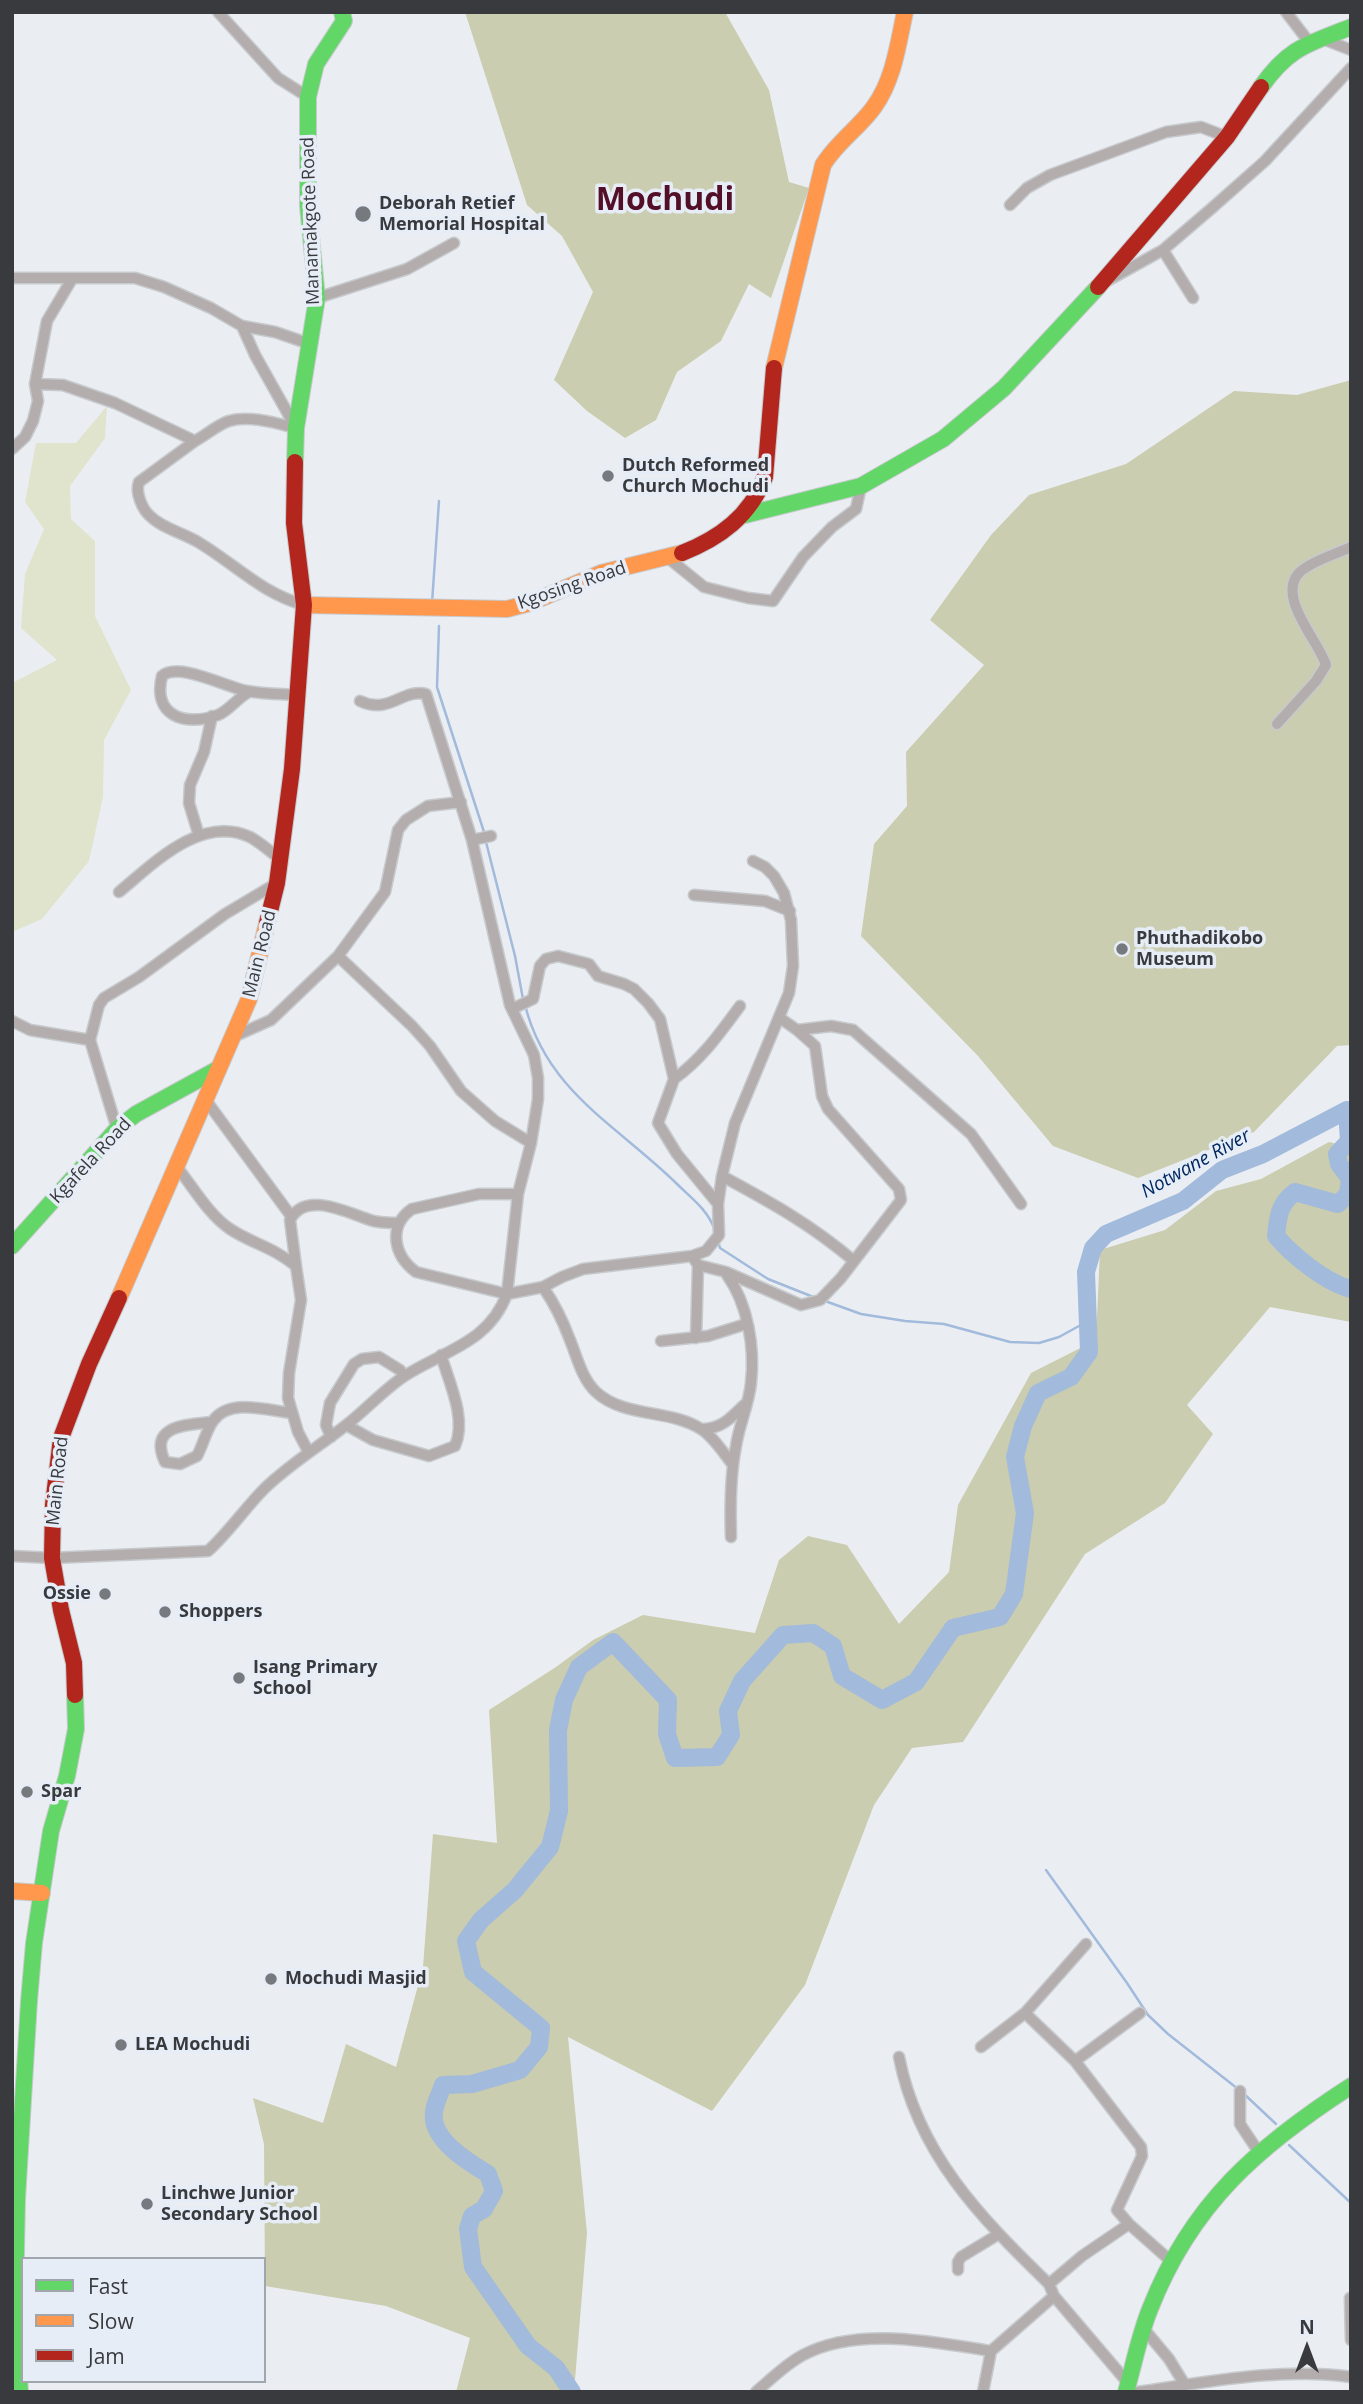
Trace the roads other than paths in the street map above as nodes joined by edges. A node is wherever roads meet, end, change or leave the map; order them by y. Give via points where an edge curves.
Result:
1 (218, 12) edge
2 (342, 12) edge
3 (905, 12) edge
4 (1286, 12) edge
5 (1351, 27) edge
6 (1316, 41) junction
7 (1351, 50) edge
8 (1351, 68) edge
9 (308, 97) junction
10 (1227, 137) junction
11 (1010, 205) dead end
12 (454, 243) dead end
13 (1163, 250) junction
14 (12, 278) edge
15 (72, 279) junction
16 (1099, 286) junction
17 (317, 298) junction
18 (1194, 298) dead end
19 (242, 327) junction
20 (310, 344) junction
21 (35, 384) junction
22 (296, 428) junction
23 (195, 441) junction
24 (12, 449) edge
25 (861, 486) junction
26 (745, 515) junction
27 (1351, 547) edge
28 (667, 558) junction
29 (304, 605) junction
30 (249, 692) junction
31 (297, 695) junction
32 (360, 701) dead end
33 (212, 716) junction
34 (1277, 724) dead end
35 (461, 802) junction
36 (199, 836) junction
37 (491, 836) dead end
38 (475, 839) junction
39 (281, 860) junction
40 (753, 861) dead end
41 (277, 883) junction
42 (119, 892) dead end
43 (694, 895) dead end
44 (790, 911) junction
45 (338, 956) junction
46 (521, 1005) junction
47 (740, 1006) dead end
48 (780, 1018) junction
49 (12, 1021) edge
50 (797, 1030) junction
51 (235, 1035) junction
52 (90, 1040) junction
53 (218, 1069) junction
54 (674, 1079) junction
55 (205, 1100) junction
56 (117, 1129) junction
57 (531, 1143) junction
58 (177, 1167) junction
59 (722, 1177) junction
60 (518, 1194) junction
61 (1021, 1204) dead end
62 (718, 1205) junction
63 (291, 1216) junction
64 (397, 1223) junction
65 (12, 1246) edge
66 (695, 1261) junction
67 (854, 1261) junction
68 (296, 1266) junction
69 (726, 1272) junction
70 (543, 1287) junction
71 (507, 1294) junction
72 (746, 1324) junction
73 (696, 1338) junction
74 (661, 1341) dead end
75 (441, 1355) junction
76 (404, 1376) junction
77 (745, 1404) junction
78 (291, 1413) junction
79 (212, 1422) junction
80 (346, 1425) junction
81 (702, 1429) junction
82 (331, 1437) junction
83 (308, 1451) junction
84 (733, 1465) junction
85 (731, 1537) dead end
86 (12, 1556) edge
87 (52, 1558) junction
88 (12, 1891) edge
89 (42, 1893) junction
90 (1086, 1944) dead end
91 (1025, 2013) junction
92 (1140, 2013) dead end
93 (981, 2047) dead end
94 (899, 2057) dead end
95 (1075, 2061) junction
96 (1351, 2086) edge
97 (1240, 2091) dead end
98 (1258, 2151) junction
99 (1129, 2224) junction
100 (999, 2234) junction
101 (1173, 2263) junction
102 (958, 2270) dead end
103 (1049, 2284) junction
104 (1055, 2296) junction
105 (1350, 2298) edge
106 (1144, 2329) junction
107 (1351, 2340) edge
108 (991, 2351) junction
109 (1351, 2377) edge
110 (1213, 2381) junction
111 (1185, 2385) junction
112 (1130, 2389) edge
113 (20, 2392) edge
114 (756, 2392) edge
115 (983, 2392) edge
116 (1225, 2392) edge

1 - 9 street via 278,78
2 - 9 street, Manamakgote Road via 344,21 316,64
3 - 26 street via 880,98 823,165 774,362 765,477
4 - 6 street
5 - 6 street
6 - 7 street
6 - 10 street via 1296,48 1276,66
8 - 13 street via 1265,161
9 - 17 street, Manamakgote Road via 308,206
10 - 11 street via 1201,127 1166,132 1050,175 1027,187
10 - 16 street
12 - 17 street via 407,269
13 - 16 street
13 - 18 street
14 - 15 street
15 - 19 street via 135,278 164,287
15 - 21 street via 47,321
16 - 25 street via 1004,388 943,439
17 - 20 street, Manamakgote Road
19 - 20 street
19 - 22 street
20 - 22 street, Manamakgote Road
21 - 23 street via 63,385
21 - 24 street via 38,401 33,421
22 - 23 street via 238,420
22 - 29 street, Manamakgote Road via 294,523
23 - 29 street via 139,482 137,491 145,510 237,567 257,585
25 - 26 street
25 - 28 street via 856,509 803,557 772,601 704,587
26 - 28 street, Kgosing Road via 718,536
27 - 34 street via 1303,569 1295,580 1292,596 1326,665
28 - 29 street, Kgosing Road via 604,572 535,603 507,608
29 - 31 street, Main Road
30 - 31 street
30 - 33 street
30 - 33 street via 197,675 172,671 162,676 161,693 174,717
31 - 39 street, Main Road
32 - 35 street via 380,706 426,694
33 - 36 street via 190,785 189,803
35 - 38 street
35 - 45 street via 416,811 398,830 385,892
36 - 39 street via 248,836
36 - 42 street via 168,853
37 - 38 street
38 - 46 street
39 - 41 street, Main Road
40 - 44 street via 774,876
41 - 51 street, Main Road via 249,999
41 - 52 street via 104,998
43 - 44 street via 765,901
44 - 48 street via 793,966
45 - 51 street via 271,1020
45 - 57 street via 430,1045 461,1091 495,1121
46 - 54 street via 535,995 540,966 546,959 558,956 589,964 598,976 634,989 660,1019
46 - 57 street via 538,1078
47 - 54 street via 707,1050
48 - 50 street
48 - 59 street via 735,1123
49 - 52 street via 30,1031
50 - 61 street via 831,1026 853,1030 971,1134
50 - 67 street via 817,1050 822,1096 828,1109 901,1193 899,1203
51 - 53 street, Main Road
52 - 56 street
53 - 55 street, Main Road
53 - 56 street, Kgafela Road
54 - 62 street via 658,1123
55 - 58 street, Main Road
55 - 63 street
56 - 65 street, Kgafela Road
57 - 60 street
58 - 68 street via 229,1229 269,1247
58 - 87 street, Main Road via 61,1438
59 - 62 street
59 - 67 street via 787,1211
60 - 64 street via 443,1200 412,1209
60 - 71 street
62 - 66 street via 719,1234
63 - 64 street via 319,1205 380,1223
63 - 68 street
64 - 71 street via 400,1255 416,1272
66 - 69 street
66 - 70 street via 583,1269
66 - 73 street
67 - 69 street via 820,1300 802,1305
68 - 78 street via 301,1300 289,1373
69 - 72 street via 737,1289
70 - 71 street
70 - 81 street via 587,1382 596,1392 631,1409 674,1417
71 - 75 street via 489,1326
72 - 73 street
72 - 77 street via 751,1384
73 - 74 street
75 - 76 street
75 - 80 street via 460,1425 455,1446 429,1456 373,1440
76 - 80 street
76 - 82 street via 379,1357 354,1364 330,1403 326,1425
77 - 81 street via 714,1429
77 - 84 street
78 - 79 street via 236,1407 223,1410
78 - 83 street
79 - 79 street via 197,1456 180,1464 165,1462 159,1450 169,1430 182,1424
80 - 82 street
81 - 84 street
82 - 83 street
83 - 87 street via 264,1489 208,1551
84 - 85 street
86 - 87 street
87 - 89 street, Main Road via 74,1663 76,1729 51,1831
88 - 89 street
89 - 113 street, Main Road via 29,2001 17,2199 15,2304
90 - 91 street
91 - 93 street
91 - 95 street
92 - 95 street
94 - 100 street via 909,2096 933,2151
95 - 99 street via 1141,2147 1142,2156 1117,2207
96 - 98 street
97 - 98 street via 1240,2124
98 - 101 street via 1206,2207
99 - 101 street
99 - 103 street
100 - 102 street via 961,2257
100 - 103 street
101 - 106 street
103 - 104 street
104 - 108 street
104 - 112 street
105 - 107 street
106 - 111 street
106 - 112 street
108 - 114 street via 910,2340 840,2343 805,2354
108 - 115 street
109 - 110 street via 1309,2372
110 - 111 street
110 - 116 street
111 - 112 street

